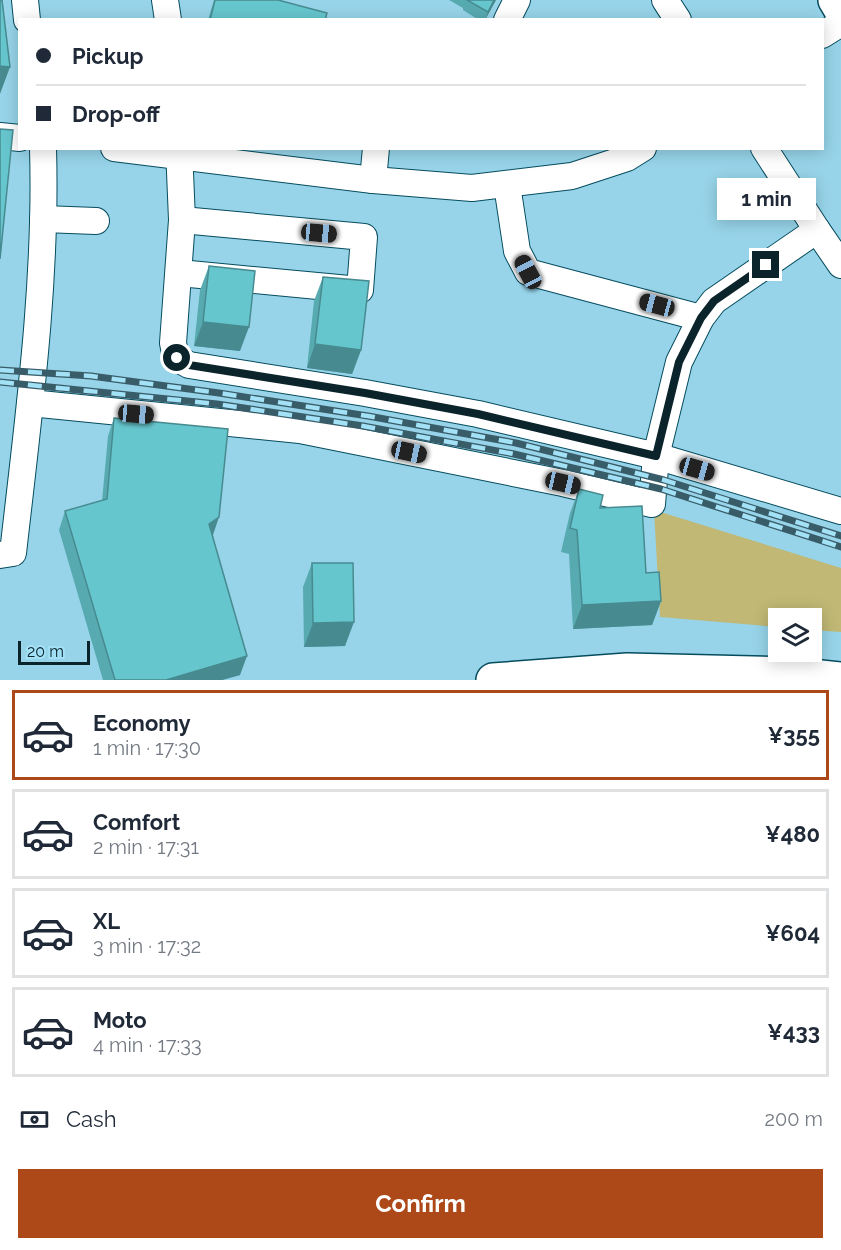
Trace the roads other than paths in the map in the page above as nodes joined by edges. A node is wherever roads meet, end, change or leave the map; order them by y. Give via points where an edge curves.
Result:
1 (25, 0) edge
2 (165, 0) edge
3 (517, 0) edge
4 (665, 0) edge
5 (835, 0) edge
6 (841, 10) edge
7 (27, 18) edge
8 (168, 18) edge
9 (508, 18) edge
10 (677, 18) edge
11 (841, 23) edge
12 (824, 34) edge
13 (0, 136) edge
14 (18, 138) edge
15 (43, 150) edge
16 (140, 150) edge
17 (376, 150) edge
18 (640, 150) edge
19 (765, 150) edge
20 (179, 153) edge
21 (612, 155) edge
22 (373, 180) junction
23 (507, 185) junction
24 (43, 219) junction
25 (182, 220) junction
26 (96, 221) dead end
27 (818, 230) junction
28 (841, 265) edge
29 (178, 273) junction
30 (701, 318) junction
31 (30, 403) junction
32 (656, 456) junction
33 (841, 512) edge
34 (0, 555) edge
35 (493, 680) edge
36 (841, 680) edge

1 - 7 street
2 - 8 street
3 - 9 street
4 - 10 street
5 - 6 main road
11 - 12 street
13 - 14 street
15 - 24 street
16 - 20 street
17 - 22 street
18 - 21 street via 627,158
19 - 27 street
20 - 22 street
20 - 25 street
21 - 23 street via 572,176
22 - 23 street via 472,188
23 - 30 street via 517,251 528,272
24 - 26 street
24 - 31 street
25 - 29 street
25 - 29 street via 364,237 360,290
27 - 28 street
27 - 30 street via 714,301
29 - 32 street via 173,343 177,358 189,365 478,414
30 - 32 street via 679,362
31 - 32 street via 300,430 652,504
31 - 34 street via 13,553
32 - 33 street
35 - 36 main road via 627,670 793,674

